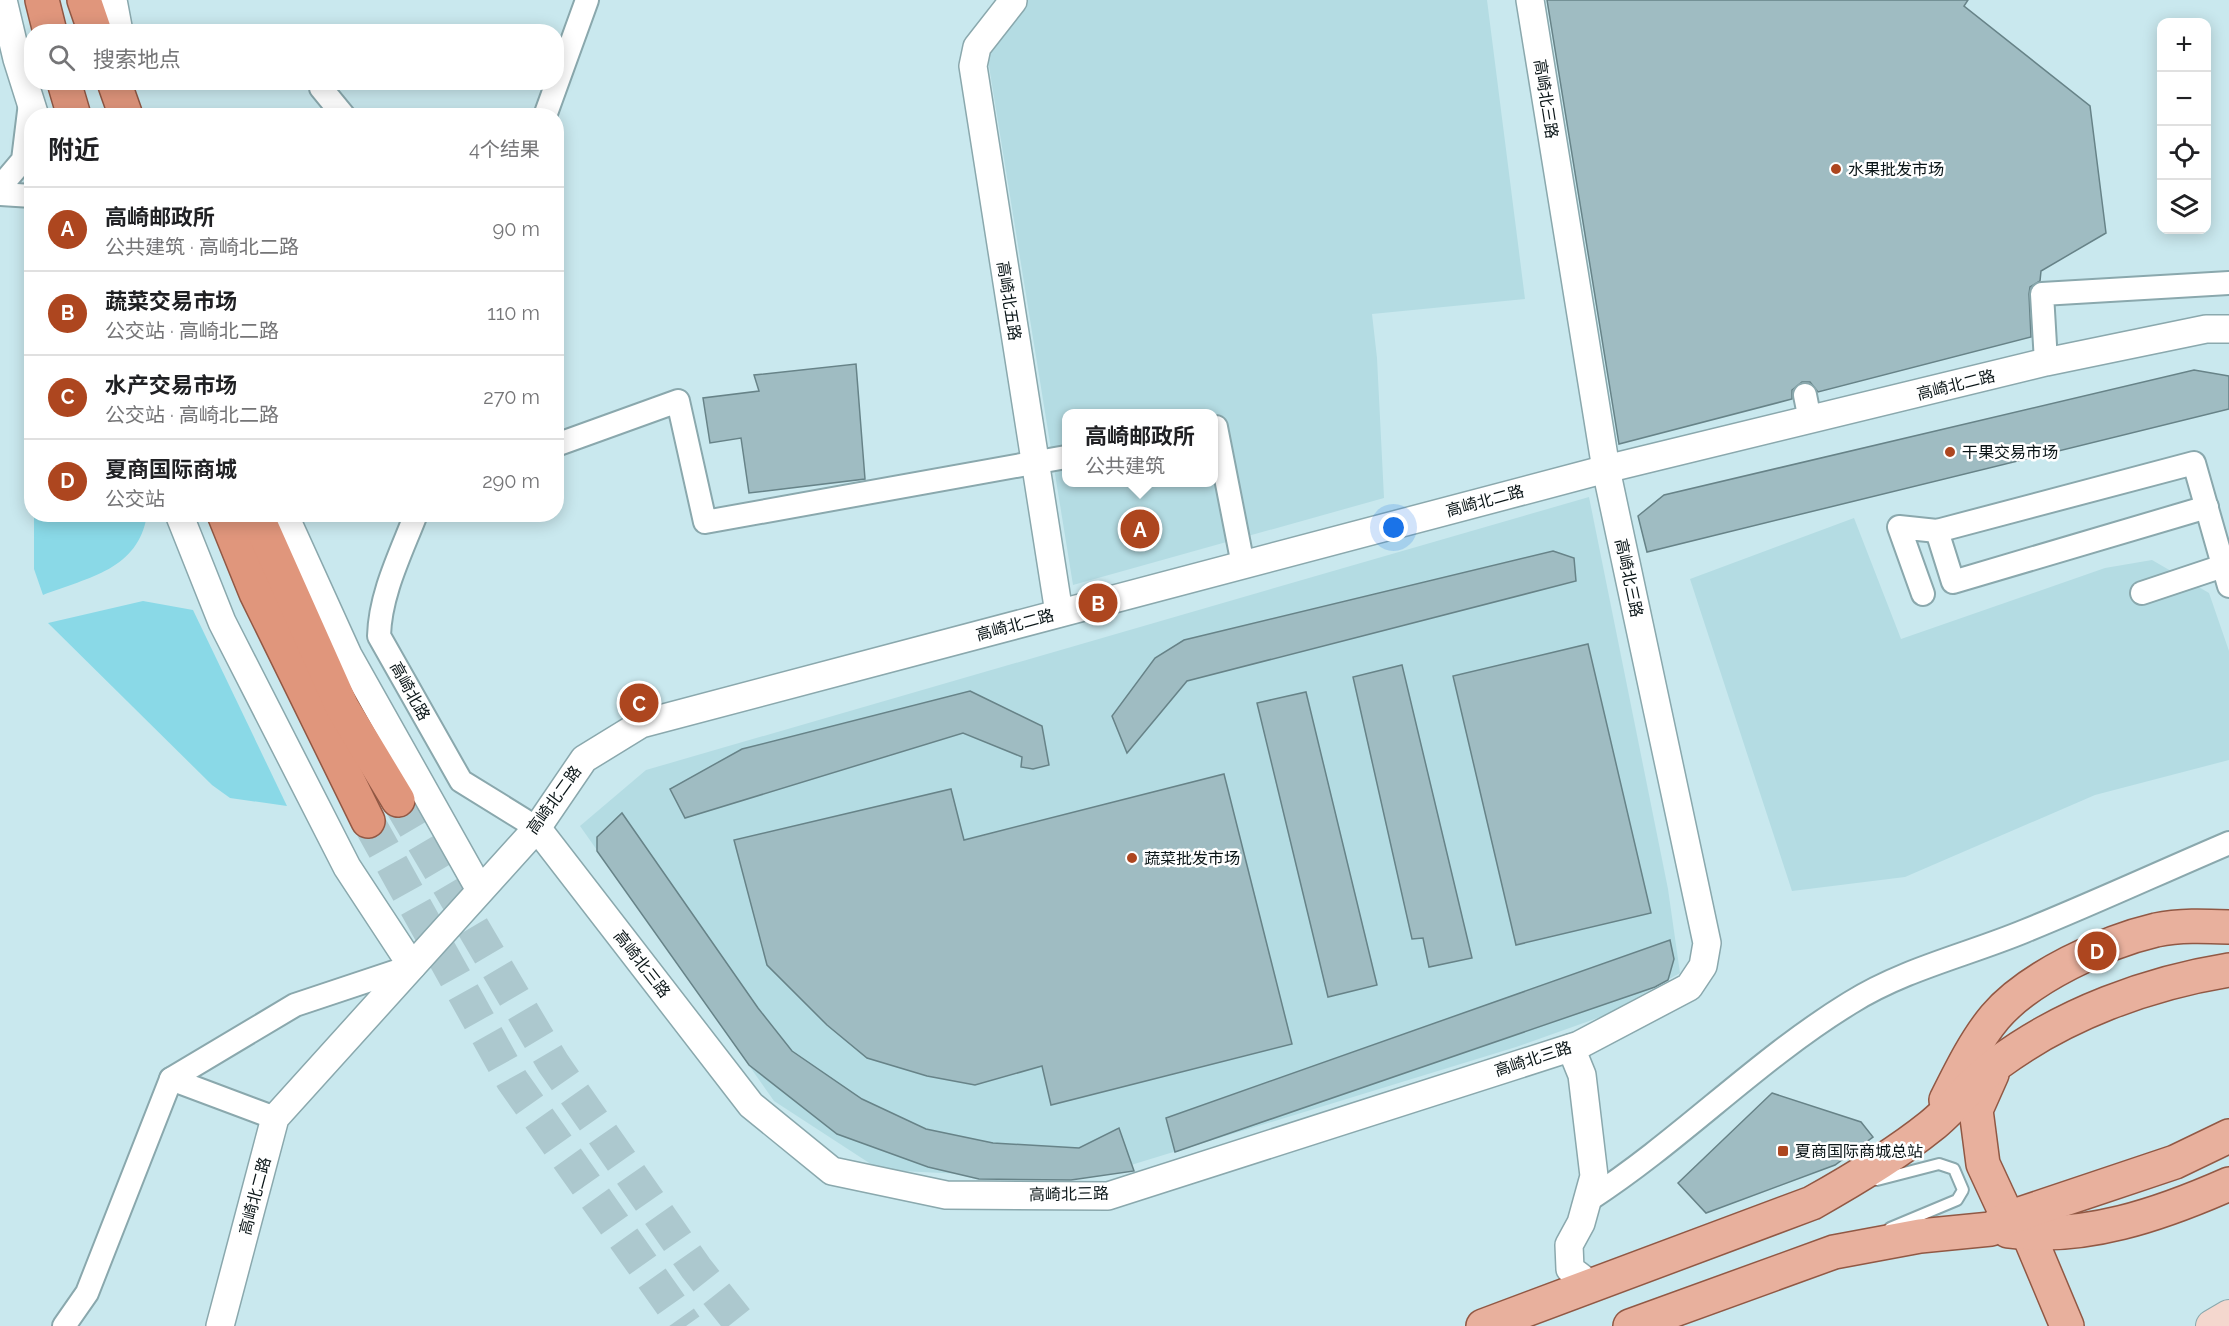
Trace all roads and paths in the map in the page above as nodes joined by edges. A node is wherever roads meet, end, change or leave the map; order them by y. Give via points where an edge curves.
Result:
1 (3, 0) edge
2 (32, 0) edge
3 (42, 0) edge
4 (82, 0) edge
5 (113, 0) edge
6 (587, 0) edge
7 (1530, 0) edge
8 (1013, 1) edge
9 (36, 24) edge
10 (48, 24) edge
11 (85, 24) edge
12 (92, 24) edge
13 (118, 24) edge
14 (24, 57) edge
15 (564, 64) edge
16 (66, 90) edge
17 (98, 90) edge
18 (117, 90) edge
19 (134, 90) edge
20 (323, 90) edge
21 (554, 90) edge
22 (72, 108) edge
23 (103, 108) edge
24 (123, 108) edge
25 (138, 108) edge
26 (337, 108) edge
27 (548, 108) edge
28 (24, 157) edge
29 (0, 187) edge
30 (0, 194) edge
31 (24, 196) edge
32 (2229, 283) edge
33 (2229, 329) edge
34 (2046, 362) junction
35 (1218, 438) edge
36 (564, 443) edge
37 (1062, 458) edge
38 (1034, 463) junction
39 (1606, 470) junction
40 (2207, 507) junction
41 (182, 522) edge
42 (227, 522) edge
43 (260, 522) edge
44 (288, 522) edge
45 (413, 522) edge
46 (1937, 531) junction
47 (1243, 565) junction
48 (2226, 576) edge
49 (2142, 593) dead end
50 (1923, 594) dead end
51 (1059, 613) junction
52 (399, 800) tunnel mouth
53 (368, 821) tunnel mouth
54 (537, 828) junction
55 (2229, 843) edge
56 (480, 890) junction
57 (2229, 927) edge
58 (412, 966) junction
59 (2229, 970) edge
60 (1570, 1048) junction
61 (1996, 1064) junction
62 (171, 1079) junction
63 (275, 1118) junction
64 (1932, 1125) junction
65 (2229, 1136) edge
66 (2229, 1184) edge
67 (1590, 1199) junction
68 (1812, 1203) junction
69 (2020, 1228) junction
70 (1834, 1252) junction
71 (1591, 1285) junction
72 (2229, 1316) edge
73 (64, 1326) edge
74 (219, 1326) edge
75 (1483, 1326) edge
76 (1630, 1326) edge
77 (2067, 1326) edge
78 (2080, 1326) edge
79 (2212, 1326) edge

1 - 14 street
2 - 9 highway
3 - 10 highway
4 - 11 highway
4 - 12 highway
5 - 13 street
6 - 15 street
7 - 39 street, 高崎北三路
8 - 38 street, 高崎北五路 via 977,47 973,66
16 - 22 highway
17 - 23 highway
18 - 24 highway
19 - 25 street
20 - 26 street
21 - 27 street
28 - 29 street
30 - 31 street
32 - 34 street via 2042,294
33 - 34 street, 高崎北二路 via 2206,329
34 - 39 street, 高崎北二路 via 1808,408
35 - 47 street
36 - 38 street via 678,401 705,522
37 - 38 street
38 - 51 street, 高崎北五路
39 - 47 street, 高崎北二路
39 - 60 street, 高崎北三路 via 1707,943 1703,966 1689,987
40 - 46 street via 2194,463
40 - 46 street via 1953,582
40 - 48 street
41 - 58 street via 222,622 347,867
42 - 53 highway via 256,593
43 - 52 highway via 342,707
44 - 56 street via 348,655
45 - 54 street, 高崎北路 via 384,599 379,636 461,781
46 - 50 street via 1899,527
47 - 51 street, 高崎北二路
48 - 49 street
51 - 54 street, 高崎北二路 via 641,724 584,759
54 - 56 street, 高崎北二路
54 - 60 street, 高崎北三路 via 751,1105 832,1171 854,1176 946,1195 1108,1196
55 - 67 street via 2024,931 1888,982 1851,1002 1782,1051 1634,1170
56 - 58 street, 高崎北二路
57 - 64 main road via 2189,926 2127,938 2040,979 1996,1016
58 - 62 street via 295,1005
58 - 63 street, 高崎北二路
59 - 61 main road via 2146,990 2072,1017
60 - 67 street via 1582,1075 1586,1102 1594,1176
61 - 64 main road
61 - 69 main road via 1976,1110 1983,1164
62 - 63 street
62 - 73 street via 87,1293
63 - 74 street, 高崎北二路
64 - 68 main road via 1853,1180
65 - 69 main road
66 - 69 main road via 2174,1208 2089,1230
67 - 71 street via 1569,1245 1570,1269
68 - 70 lane via 1889,1176 1939,1164 1954,1169 1960,1178 1963,1190 1948,1206
68 - 71 main road
69 - 70 main road via 1920,1236
69 - 77 main road
69 - 78 main road
70 - 76 main road
71 - 75 main road
72 - 79 main road

